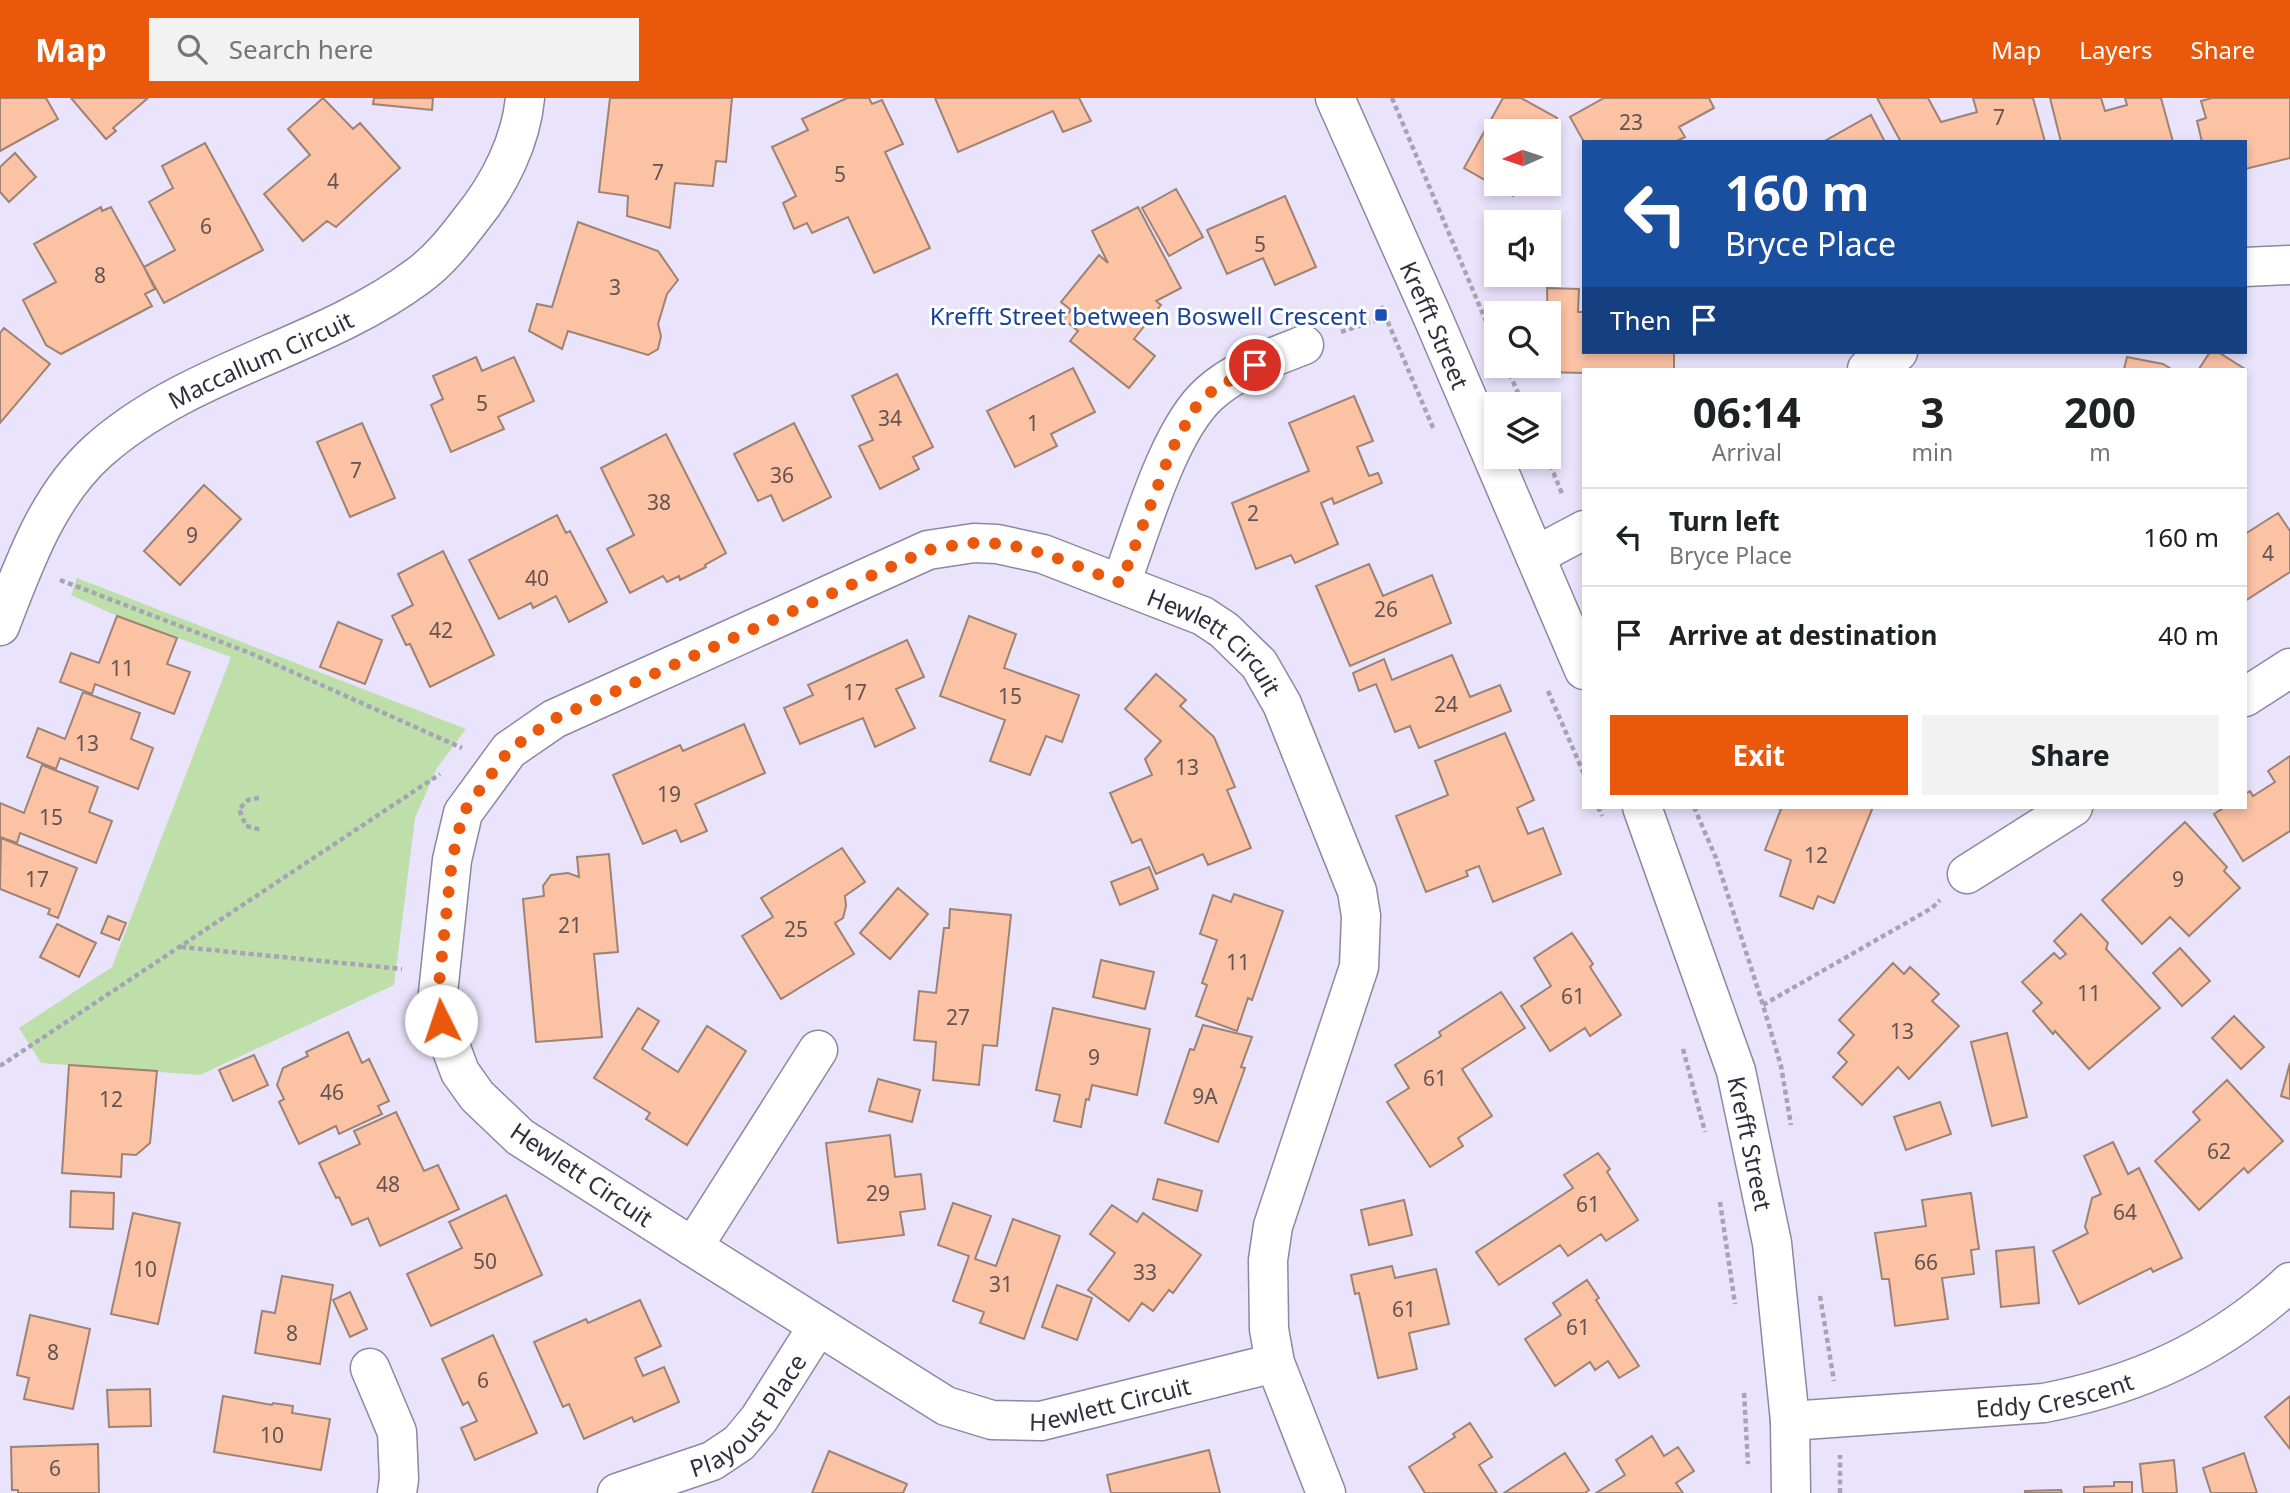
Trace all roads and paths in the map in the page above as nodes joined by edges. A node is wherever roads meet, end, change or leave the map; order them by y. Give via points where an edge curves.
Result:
1 (526, 98) edge
2 (1335, 98) edge
3 (1392, 98) edge
4 (2290, 265) edge
5 (2247, 267) edge
6 (1426, 303) junction
7 (1484, 316) edge
8 (1304, 345) joint
9 (1894, 354) edge
10 (1869, 368) edge
11 (1582, 531) edge
12 (1535, 556) junction
13 (17, 558) edge
14 (1121, 583) junction
15 (0, 626) edge
16 (1582, 665) edge
17 (2290, 668) edge
18 (2247, 696) edge
19 (509, 750) junction
20 (449, 768) dead end
21 (259, 799) dead end
22 (1599, 809) edge
23 (1643, 809) edge
24 (2070, 809) edge
25 (1603, 819) dead end
26 (262, 830) dead end
27 (1967, 874) joint
28 (180, 947) junction
29 (440, 973) junction
30 (1763, 1004) dead end
31 (1681, 1042) dead end
32 (818, 1050) dead end
33 (0, 1066) edge
34 (1708, 1143) dead end
35 (1719, 1196) dead end
36 (694, 1247) junction
37 (2290, 1282) edge
38 (1735, 1305) dead end
39 (818, 1326) junction
40 (1275, 1363) junction
41 (370, 1368) dead end
42 (1744, 1386) dead end
43 (1790, 1421) junction
44 (1748, 1466) dead end
45 (397, 1493) edge
46 (617, 1493) edge
47 (1326, 1493) edge
48 (1791, 1493) edge

1 - 13 street, Maccallum Circuit via 505,169 445,252 419,275 357,315 180,396 121,432 95,453
2 - 6 street, Krefft Street
3 - 7 path
4 - 5 street
6 - 8 path
6 - 12 street, Krefft Street
8 - 14 street via 1255,365 1211,392 1194,409 1171,451
9 - 10 street
11 - 12 street
12 - 16 street, Krefft Street
13 - 15 street, Maccallum Circuit
13 - 19 path via 250,653 472,753
14 - 19 street, Hewlett Circuit via 1043,554 997,544 974,542 928,550 554,719
14 - 40 street, Hewlett Circuit via 1203,616 1259,664 1282,704 1357,891 1359,967 1273,1226 1268,1260 1269,1329
17 - 18 street
19 - 29 street, Hewlett Circuit via 463,813 452,860
20 - 28 path
21 - 26 path via 248,800 239,809 246,826
22 - 25 path
23 - 43 street, Krefft Street via 1736,1071 1772,1243
24 - 27 street
27 - 30 path via 1932,908
28 - 29 path
28 - 33 path
29 - 36 street, Hewlett Circuit via 441,1021 460,1072 477,1096 520,1137
31 - 34 path
32 - 36 street
35 - 38 path
36 - 39 street, Hewlett Circuit
37 - 43 street, Eddy Crescent via 2228,1333 2160,1370 2084,1395 2044,1403
39 - 40 street, Hewlett Circuit via 946,1406 992,1420 1041,1421
39 - 46 street, Playoust Place via 739,1443 712,1461
40 - 47 street, Hewlett Circuit
41 - 45 street via 397,1432
42 - 44 path
43 - 48 street, Krefft Street

